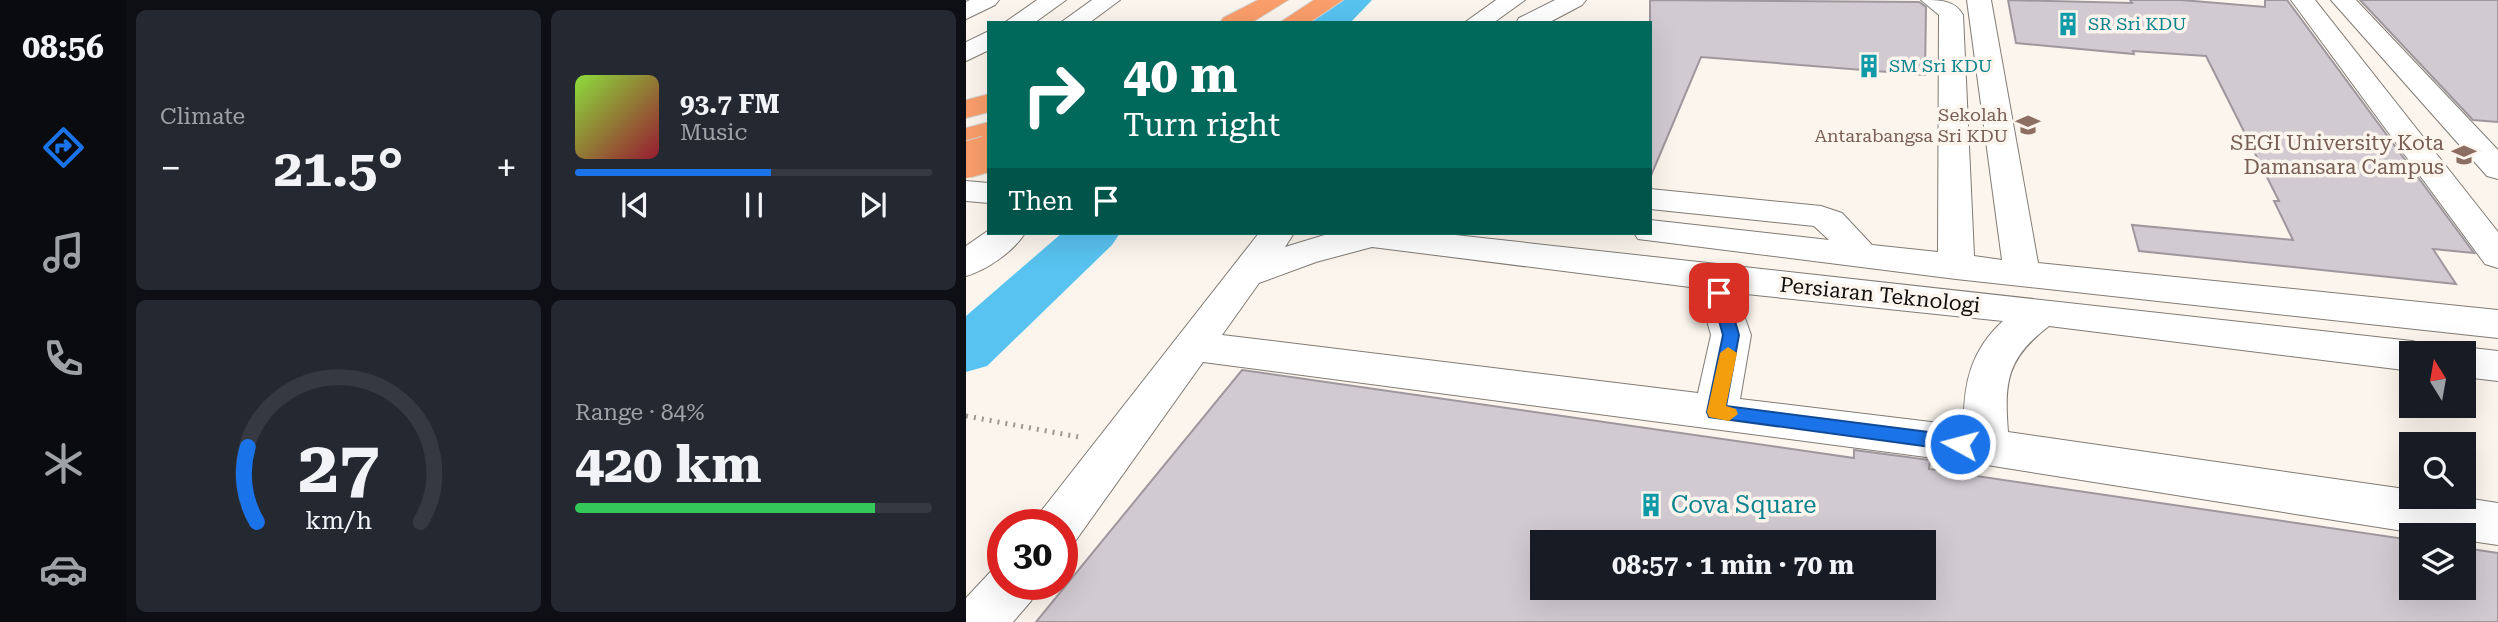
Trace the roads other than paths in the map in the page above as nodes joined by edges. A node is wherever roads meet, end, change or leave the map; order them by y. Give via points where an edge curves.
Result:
1 (987, 0) edge
2 (1054, 0) edge
3 (1108, 0) edge
4 (1276, 0) edge
5 (1475, 0) edge
6 (1513, 0) edge
7 (1574, 0) edge
8 (1933, 0) edge
9 (1979, 0) edge
10 (2303, 0) edge
11 (2343, 0) edge
12 (1329, 2) edge
13 (966, 12) edge
14 (1019, 21) edge
15 (1075, 21) edge
16 (1236, 21) edge
17 (1295, 21) edge
18 (1306, 21) edge
19 (1459, 21) edge
20 (1478, 21) edge
21 (1532, 21) edge
22 (966, 36) edge
23 (987, 38) edge
24 (987, 39) edge
25 (966, 53) edge
26 (987, 65) edge
27 (966, 70) edge
28 (987, 101) edge
29 (966, 106) edge
30 (987, 132) edge
31 (966, 137) edge
32 (987, 156) edge
33 (966, 158) edge
34 (2498, 169) edge
35 (966, 191) edge
36 (987, 193) edge
37 (1652, 199) edge
38 (1652, 231) edge
39 (1005, 235) edge
40 (1275, 235) edge
41 (1357, 235) edge
42 (1368, 235) edge
43 (1862, 256) junction
44 (2498, 256) edge
45 (966, 264) edge
46 (1956, 267) junction
47 (2022, 274) junction
48 (1242, 276) junction
49 (1713, 278) junction
50 (2042, 312) junction
51 (2498, 324) edge
52 (1192, 346) junction
53 (2399, 354) edge
54 (2476, 363) edge
55 (2498, 366) edge
56 (1716, 412) junction
57 (1987, 447) junction
58 (1071, 509) edge
59 (2498, 524) edge
60 (999, 600) edge
61 (979, 622) edge

1 - 13 street
2 - 14 street
3 - 15 street
4 - 16 highway
5 - 19 street
6 - 20 street
7 - 21 street
8 - 46 street via 1951,15
9 - 47 street
10 - 44 street
11 - 34 street
12 - 17 highway
12 - 18 highway
22 - 23 street
24 - 25 street
26 - 27 street
28 - 29 highway
30 - 31 highway
32 - 33 street
35 - 36 street
37 - 43 street via 1821,216 1830,219
38 - 43 street, Persiaran Teknologi
39 - 45 street
40 - 48 street
41 - 48 street
42 - 49 street, Persiaran Teknologi
43 - 46 street, Persiaran Teknologi
46 - 47 street, Persiaran Teknologi
47 - 51 street, Persiaran Teknologi
48 - 52 street
49 - 50 street, Persiaran Teknologi
49 - 56 street via 1731,335
50 - 53 street, Persiaran Teknologi
50 - 57 street via 2003,343 1988,368
52 - 56 street
52 - 58 street
54 - 55 street
56 - 57 street
57 - 59 street
60 - 61 street

